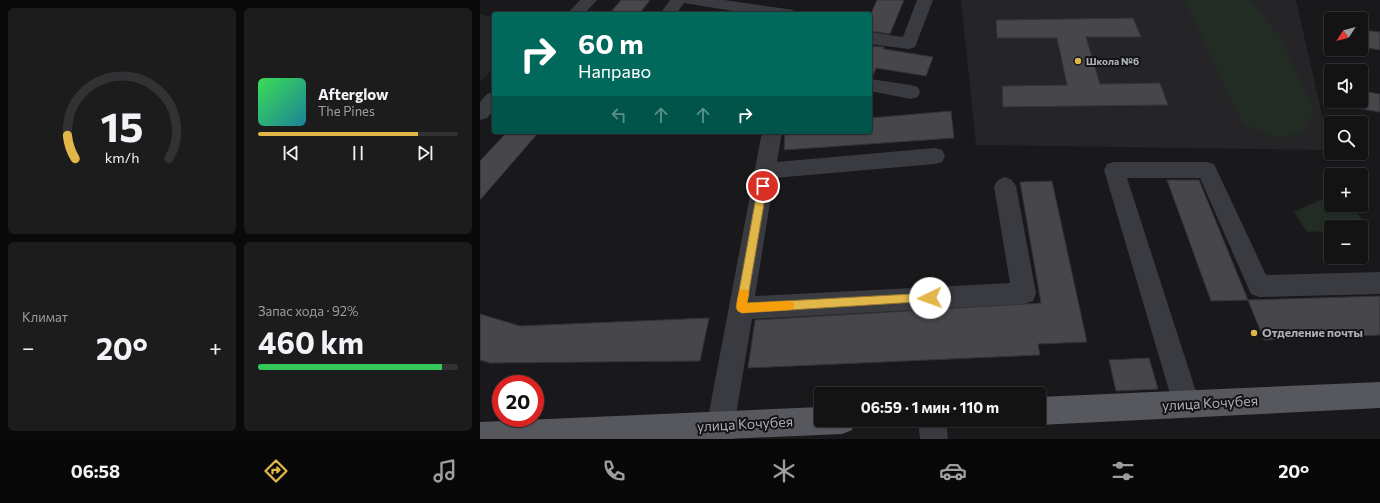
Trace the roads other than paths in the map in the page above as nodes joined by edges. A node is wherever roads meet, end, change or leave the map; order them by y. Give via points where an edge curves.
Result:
1 (589, 0) edge
2 (678, 0) edge
3 (689, 0) edge
4 (925, 0) edge
5 (716, 2) edge
6 (577, 12) edge
7 (669, 12) edge
8 (775, 12) edge
9 (872, 38) edge
10 (872, 85) edge
11 (911, 92) dead end
12 (492, 101) edge
13 (480, 113) edge
14 (772, 134) edge
15 (935, 156) dead end
16 (765, 171) junction
17 (1005, 186) dead end
18 (1380, 283) edge
19 (742, 308) junction
20 (1380, 395) edge
21 (1186, 404) junction
22 (1046, 411) edge
23 (814, 423) edge
24 (933, 427) edge
25 (719, 432) edge
26 (480, 436) edge
27 (934, 439) edge

1 - 6 street
2 - 7 street
3 - 5 street
4 - 9 street via 909,43
5 - 8 street
10 - 11 street
12 - 13 street
14 - 16 street
15 - 16 street
16 - 19 street
17 - 19 street via 1024,293
18 - 21 street via 1259,286 1207,170 1114,170
19 - 25 street
20 - 21 main road, улица Кочубея
21 - 22 main road, улица Кочубея
23 - 25 main road, улица Кочубея
24 - 27 street
25 - 26 main road, улица Кочубея

